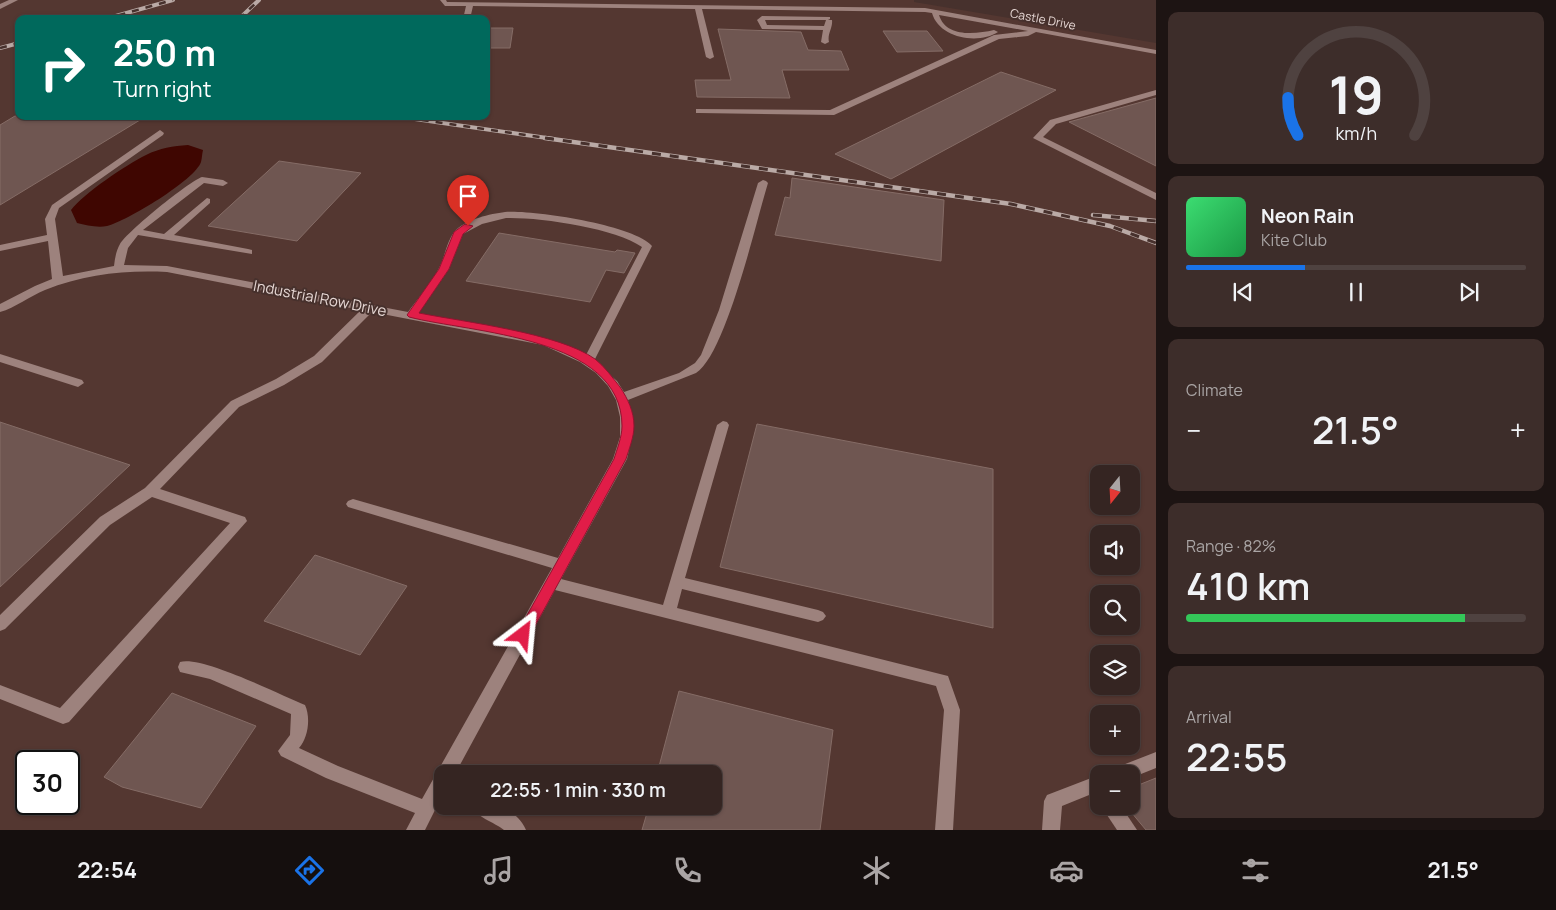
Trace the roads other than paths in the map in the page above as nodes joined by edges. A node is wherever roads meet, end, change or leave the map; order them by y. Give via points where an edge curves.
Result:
1 (15, 0) edge
2 (444, 2) edge
3 (639, 3) edge
4 (718, 3) edge
5 (470, 5) junction
6 (698, 6) junction
7 (0, 7) edge
8 (826, 8) junction
9 (935, 11) junction
10 (467, 15) edge
11 (828, 18) junction
12 (1008, 24) junction
13 (828, 28) junction
14 (1036, 29) junction
15 (826, 42) dead end
16 (1156, 52) edge
17 (710, 56) dead end
18 (1156, 92) edge
19 (699, 111) dead end
20 (160, 133) dead end
21 (223, 183) dead end
22 (763, 183) dead end
23 (1156, 197) edge
24 (207, 202) dead end
25 (138, 232) junction
26 (53, 237) junction
27 (166, 237) junction
28 (0, 248) edge
29 (248, 252) dead end
30 (119, 268) junction
31 (58, 281) junction
32 (370, 307) junction
33 (0, 309) edge
34 (412, 315) junction
35 (0, 358) edge
36 (590, 360) junction
37 (78, 383) dead end
38 (621, 398) junction
39 (723, 425) dead end
40 (150, 491) junction
41 (353, 504) dead end
42 (562, 565) junction
43 (677, 582) junction
44 (552, 583) junction
45 (668, 612) junction
46 (818, 616) dead end
47 (0, 624) edge
48 (186, 667) dead end
49 (0, 692) edge
50 (1156, 760) edge
51 (452, 765) edge
52 (1140, 766) edge
53 (1090, 788) edge
54 (434, 797) edge
55 (427, 809) junction
56 (498, 815) edge
57 (1117, 815) edge
58 (415, 830) edge
59 (517, 830) edge
60 (944, 830) edge
61 (1051, 830) edge
62 (1128, 830) edge

1 - 7 street
2 - 5 street, Castle Drive
3 - 5 street, Castle Drive
3 - 6 street, Castle Drive
4 - 6 street, Castle Drive
4 - 8 street, Castle Drive
5 - 10 street
6 - 17 street
8 - 9 street, Castle Drive
8 - 11 street
9 - 12 street, Castle Drive
9 - 12 street via 942,28 957,34 985,35
11 - 13 street
11 - 13 street via 761,20 765,27
12 - 14 street, Castle Drive
13 - 15 street via 824,38
14 - 16 street, Castle Drive
14 - 19 street via 1028,34 997,37 831,113
18 - 23 street via 1053,122 1037,138
20 - 26 street via 55,207 50,219
21 - 25 street via 202,180
22 - 38 street via 705,361 686,373
24 - 27 street
25 - 27 street
25 - 30 street via 121,250
26 - 28 street
26 - 31 street
27 - 29 street
30 - 31 street, Industrial Row Drive
30 - 32 street, Industrial Row Drive via 176,270
31 - 33 street, Industrial Row Drive via 28,292
32 - 34 street, Industrial Row Drive
32 - 40 street via 318,359 235,404
34 - 36 street, Industrial Row Drive via 546,342
34 - 36 street via 444,269 459,232 481,221 514,215 624,233 647,246
35 - 37 street
36 - 38 street, Industrial Row Drive via 608,378
38 - 42 street, Industrial Row Drive via 627,412 626,443
39 - 43 street
40 - 47 street via 105,521
40 - 49 street via 240,521 63,717
41 - 42 street
42 - 44 street, Industrial Row Drive
43 - 45 street
43 - 46 street
44 - 45 street
44 - 51 street, Industrial Row Drive
45 - 60 street via 942,681 952,710
48 - 55 street via 212,673 299,710 298,737 287,751
50 - 52 street
53 - 61 street via 1053,801
54 - 55 street, Industrial Row Drive
55 - 58 street, Industrial Row Drive
56 - 59 street
57 - 62 street

